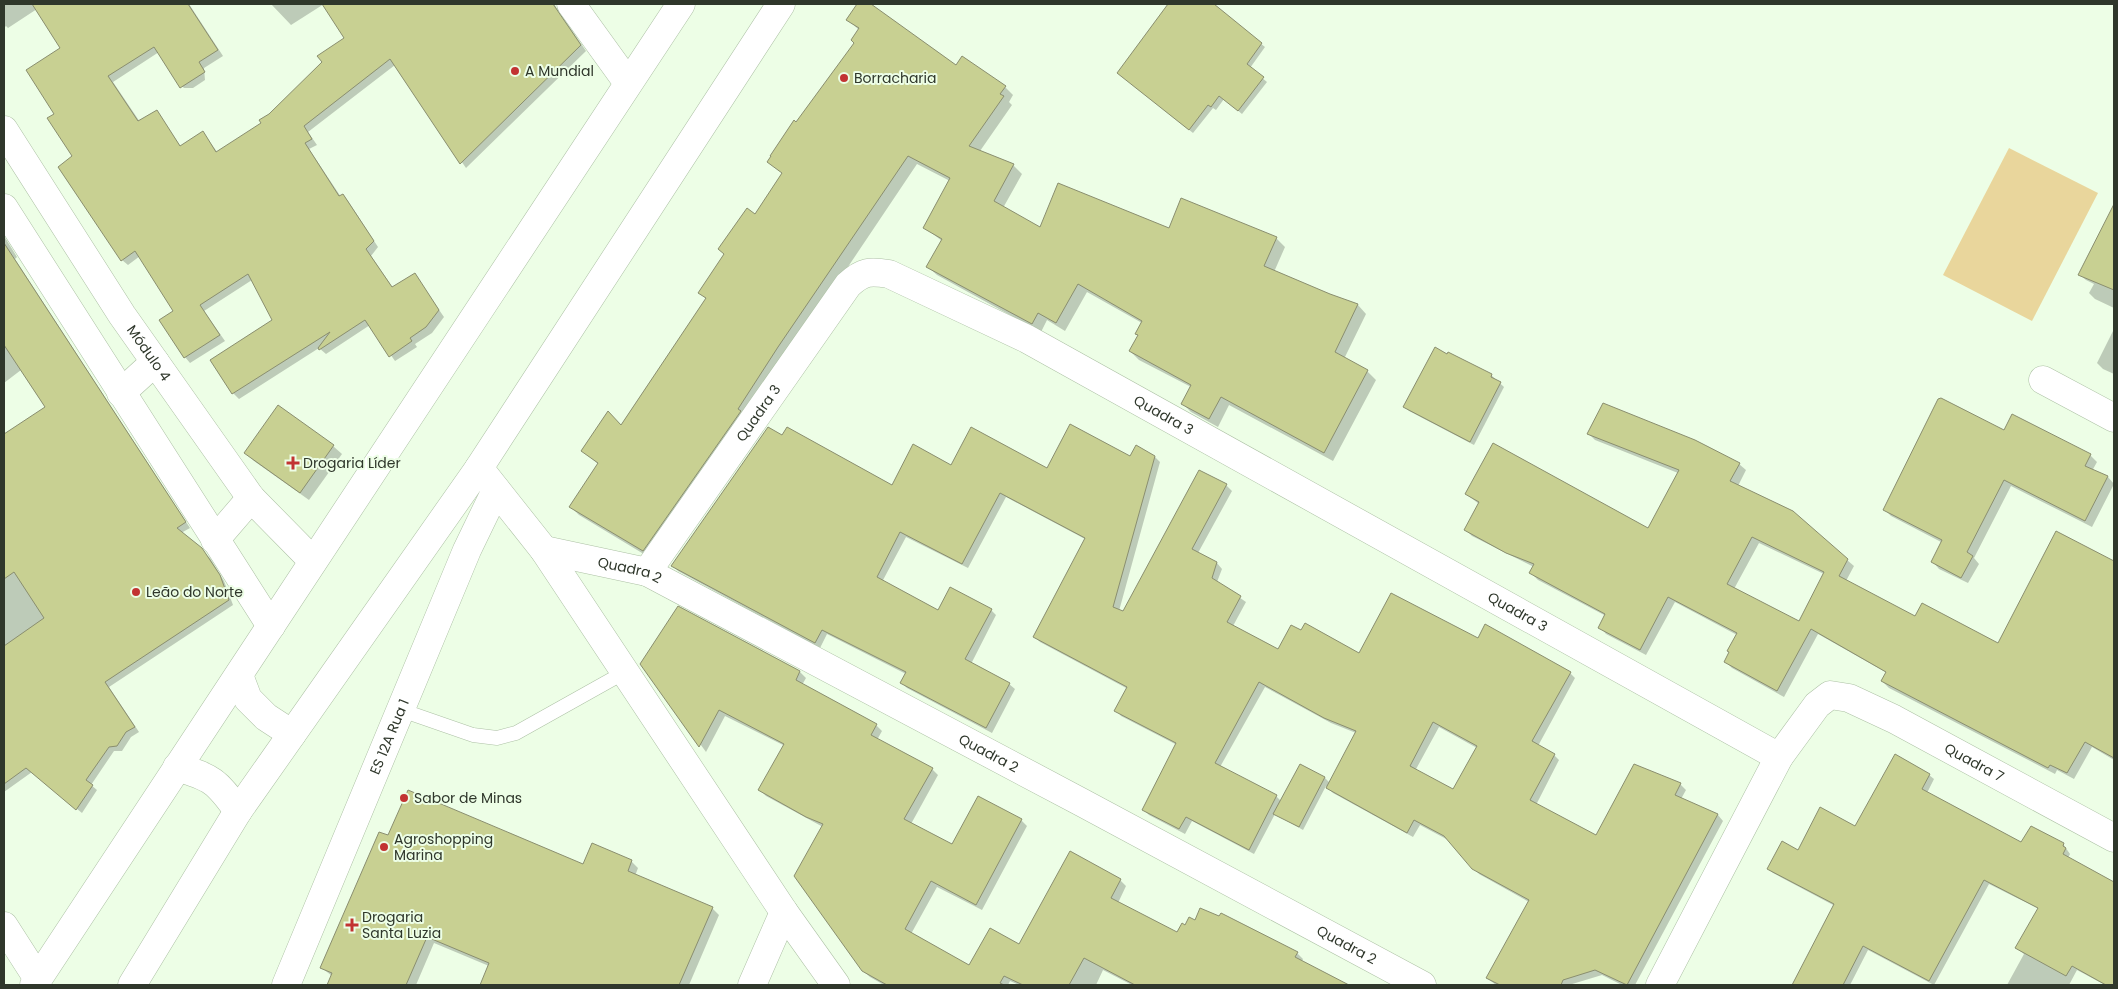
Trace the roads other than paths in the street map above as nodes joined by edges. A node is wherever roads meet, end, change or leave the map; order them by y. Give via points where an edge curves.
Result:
1 (571, 4) edge
2 (681, 4) edge
3 (782, 4) edge
4 (628, 83) junction
5 (4, 130) edge
6 (4, 208) edge
7 (155, 362) junction
8 (2043, 380) dead end
9 (121, 393) junction
10 (2114, 418) edge
11 (479, 468) junction
12 (496, 490) junction
13 (251, 498) junction
14 (215, 540) junction
15 (544, 550) junction
16 (313, 562) junction
17 (647, 572) junction
18 (271, 626) junction
19 (625, 672) junction
20 (239, 675) junction
21 (401, 710) junction
22 (292, 734) junction
23 (1779, 757) junction
24 (177, 767) junction
25 (238, 811) junction
26 (2114, 838) edge
27 (784, 912) junction
28 (4, 926) edge
29 (36, 982) edge
30 (132, 985) edge
31 (286, 985) edge
32 (752, 985) edge
33 (836, 985) edge
34 (1422, 985) edge
35 (1660, 985) edge

1 - 4 street
2 - 4 street
3 - 11 street
4 - 16 street
5 - 7 street, Módulo 4
6 - 9 street
7 - 9 street
7 - 13 street, Módulo 4
8 - 10 street
9 - 14 street
11 - 12 street
11 - 22 street
12 - 15 street
12 - 21 street, ES 12A Rua 1 via 467,550
13 - 14 street
13 - 16 street, Módulo 4
14 - 18 street
15 - 17 street, Quadra 2
15 - 19 street
16 - 18 street
17 - 23 street, Quadra 3 via 848,285 871,271 889,274 1027,339
17 - 34 street, Quadra 2
18 - 20 street
19 - 21 lane via 516,733 497,738 473,735
19 - 27 street
20 - 22 street via 248,699 266,717
20 - 24 street
21 - 31 street, ES 12A Rua 1
22 - 25 street
23 - 26 street, Quadra 7 via 1817,705 1830,695 1849,698
23 - 35 street
24 - 25 street via 204,775 222,788
24 - 29 street
25 - 30 street
27 - 32 street
27 - 33 street
28 - 29 street

